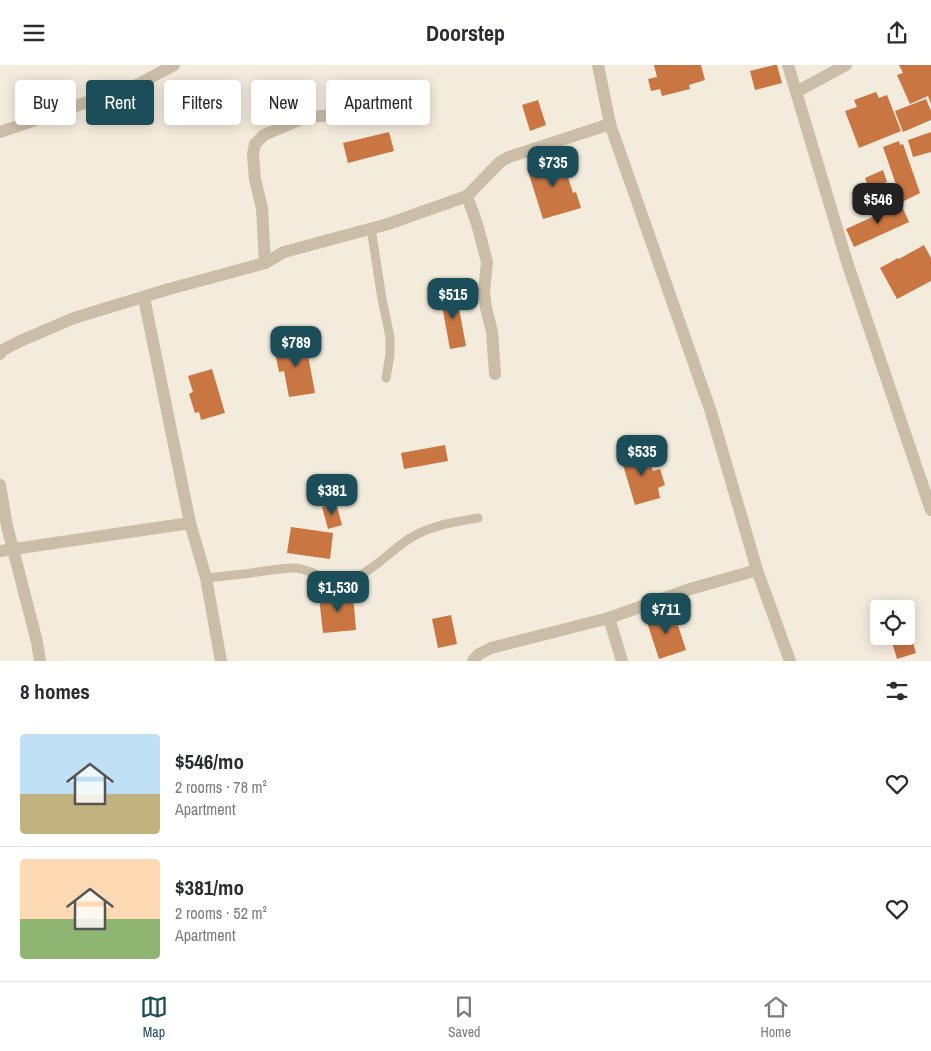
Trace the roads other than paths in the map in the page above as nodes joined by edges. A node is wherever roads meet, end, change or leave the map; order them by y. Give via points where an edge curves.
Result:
1 (174, 65) edge
2 (598, 65) edge
3 (788, 65) edge
4 (846, 65) edge
5 (796, 92) junction
6 (326, 116) edge
7 (610, 124) junction
8 (0, 132) edge
9 (467, 196) junction
10 (371, 228) junction
11 (265, 263) junction
12 (144, 298) junction
13 (0, 354) edge
14 (495, 374) dead end
15 (386, 378) dead end
16 (0, 485) edge
17 (931, 510) edge
18 (478, 518) dead end
19 (190, 523) junction
20 (13, 549) junction
21 (0, 551) edge
22 (757, 570) junction
23 (206, 578) junction
24 (609, 618) junction
25 (40, 661) edge
26 (221, 661) edge
27 (473, 661) edge
28 (622, 661) edge
29 (790, 661) edge

1 - 8 street via 137,85
2 - 7 street
3 - 5 street
4 - 5 street
5 - 17 street via 848,262
6 - 11 street via 306,117 264,135 255,144 255,179 262,208
7 - 9 street via 509,157
7 - 22 street via 711,412
9 - 10 street
9 - 14 street via 487,262 484,292 492,332
10 - 11 street via 284,252
10 - 15 lane via 390,337
11 - 12 street
12 - 13 street via 74,318 18,342
12 - 19 street
16 - 20 street
18 - 23 lane via 423,530 376,565 345,582 293,568
19 - 20 street
19 - 23 street
20 - 21 street
20 - 25 street
22 - 24 street via 690,589
22 - 29 street
23 - 26 street
24 - 27 street via 491,648
24 - 28 street

